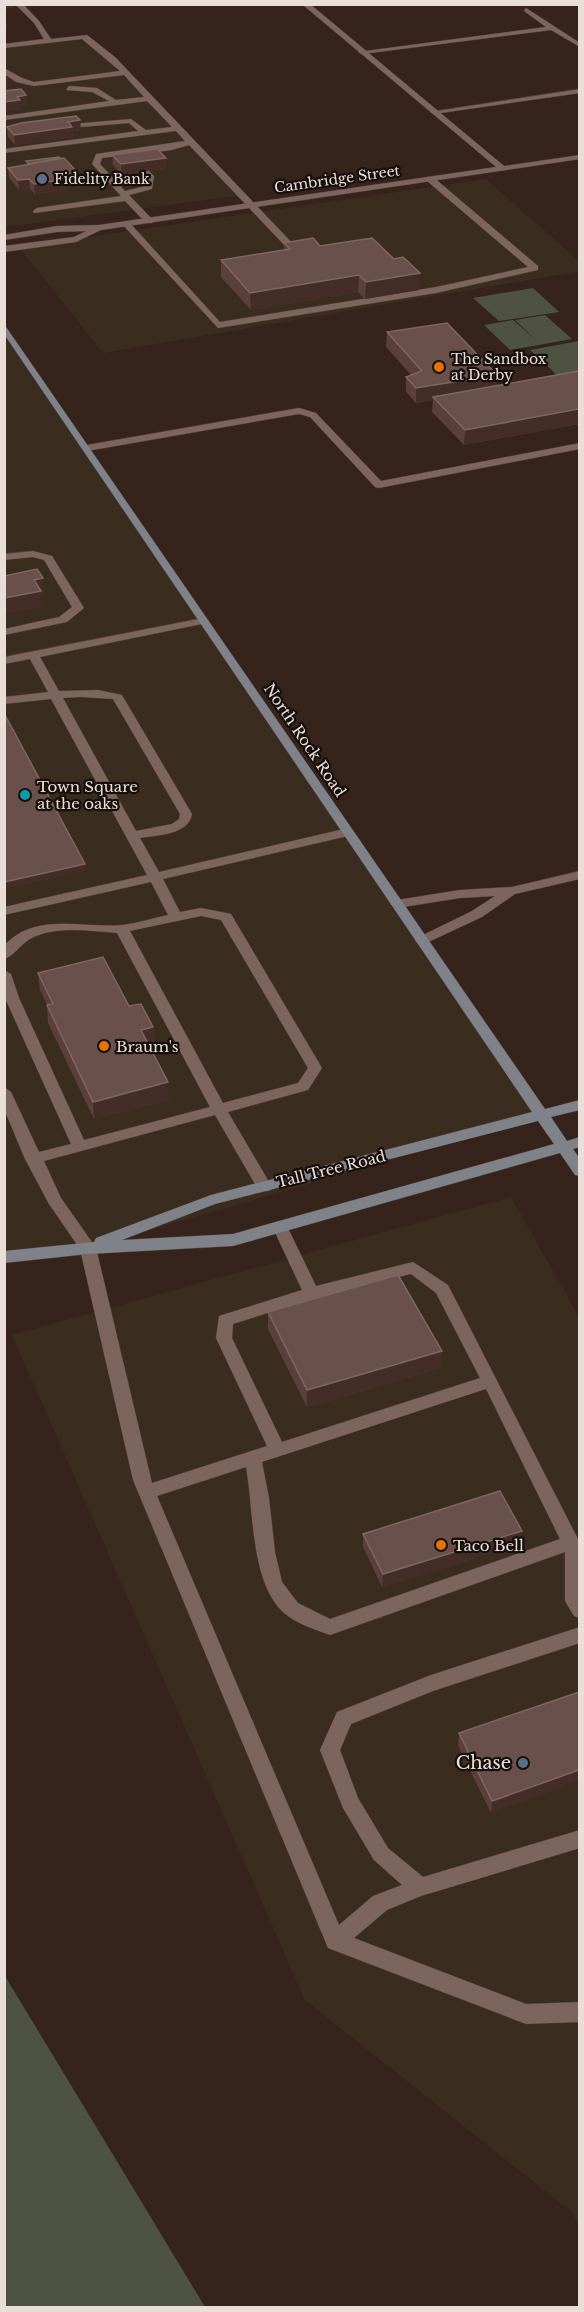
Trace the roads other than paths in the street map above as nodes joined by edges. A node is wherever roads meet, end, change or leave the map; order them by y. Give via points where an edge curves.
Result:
1 (18, 4) edge
2 (305, 4) edge
3 (526, 10) dead end
4 (552, 28) junction
5 (48, 40) junction
6 (578, 45) dead end
7 (4, 46) edge
8 (362, 52) junction
9 (4, 70) edge
10 (125, 73) junction
11 (579, 92) edge
12 (27, 93) edge
13 (150, 98) junction
14 (115, 104) junction
15 (434, 112) junction
16 (4, 118) edge
17 (179, 128) junction
18 (48, 129) edge
19 (145, 133) junction
20 (192, 142) junction
21 (177, 144) junction
22 (9, 151) edge
23 (129, 154) junction
24 (99, 156) junction
25 (579, 157) edge
26 (502, 168) junction
27 (430, 179) junction
28 (124, 196) junction
29 (252, 205) junction
30 (37, 211) dead end
31 (149, 221) junction
32 (126, 224) junction
33 (99, 228) junction
34 (4, 238) edge
35 (4, 249) edge
36 (293, 249) edge
37 (4, 327) edge
38 (579, 446) edge
39 (87, 448) junction
40 (4, 557) edge
41 (203, 621) junction
42 (4, 632) edge
43 (33, 655) junction
44 (4, 661) edge
45 (55, 697) junction
46 (4, 701) edge
47 (348, 832) junction
48 (132, 836) junction
49 (579, 875) edge
50 (155, 877) junction
51 (512, 891) junction
52 (397, 904) junction
53 (4, 911) edge
54 (176, 917) junction
55 (122, 929) junction
56 (422, 941) junction
57 (4, 955) edge
58 (5, 977) edge
59 (4, 1092) edge
60 (579, 1106) edge
61 (219, 1109) junction
62 (542, 1116) junction
63 (579, 1142) edge
64 (79, 1146) junction
65 (563, 1147) junction
66 (33, 1159) junction
67 (579, 1171) edge
68 (264, 1187) junction
69 (280, 1226) junction
70 (88, 1248) junction
71 (4, 1257) edge
72 (311, 1293) junction
73 (490, 1382) junction
74 (278, 1450) junction
75 (254, 1458) junction
76 (147, 1492) junction
77 (570, 1543) junction
78 (579, 1611) edge
79 (579, 1635) edge
80 (579, 1839) edge
81 (420, 1887) junction
82 (334, 1941) junction
83 (579, 2012) edge

1 - 5 street via 37,22
2 - 8 street
3 - 4 street
4 - 6 street
4 - 8 street
5 - 7 street
5 - 10 street via 84,37
8 - 15 street
9 - 10 street via 19,81 34,84
10 - 13 street
11 - 15 street
12 - 14 street via 86,88 111,98
13 - 14 street
13 - 17 street
14 - 16 street
15 - 26 street
17 - 19 street
17 - 20 street
18 - 19 street via 131,121
19 - 22 street
20 - 21 street
20 - 29 street
21 - 23 street
21 - 24 street
23 - 24 street
23 - 28 street via 150,176 149,187
24 - 28 street via 96,164
25 - 26 street, Cambridge Street
26 - 27 street, Cambridge Street
27 - 29 street, Cambridge Street
27 - 32 street via 534,268 436,290 218,325
28 - 30 street
28 - 31 street
29 - 31 street, Cambridge Street
29 - 36 street
31 - 32 street, Cambridge Street
32 - 33 street, Cambridge Street
33 - 34 street, Cambridge Street via 57,229
33 - 35 street, Cambridge Street via 76,239
37 - 39 main road, North Rock Road
38 - 39 street via 379,485 313,414 299,411
39 - 41 main road, North Rock Road
40 - 42 street via 33,554 48,558 78,608 63,620
41 - 43 street
41 - 47 main road, North Rock Road
43 - 44 street
43 - 45 street
45 - 46 street
45 - 48 street
45 - 48 street via 112,693 118,697 186,814 176,827
47 - 50 street
47 - 52 main road, North Rock Road
48 - 50 street
49 - 51 street
50 - 53 street
50 - 54 street
51 - 52 street
51 - 56 street via 477,914
52 - 56 main road, North Rock Road
54 - 55 street
54 - 61 street via 201,912 226,917 315,1068 303,1087
55 - 57 street via 45,930 25,936
55 - 61 street
56 - 62 main road, North Rock Road
58 - 64 street
59 - 66 street
60 - 62 main road, Tall Tree Road
61 - 64 street
61 - 68 street
62 - 65 main road, North Rock Road
62 - 68 main road, Tall Tree Road
63 - 65 main road, Tall Tree Road
64 - 66 street
65 - 67 main road, North Rock Road
65 - 69 main road, Tall Tree Road
66 - 70 street via 54,1200
68 - 70 main road, Tall Tree Road via 211,1200
69 - 70 main road, Tall Tree Road via 233,1240
69 - 72 street
70 - 71 main road, Tall Tree Road
70 - 76 street
72 - 73 street via 413,1268 442,1289
72 - 74 street via 225,1320 224,1338
73 - 74 street
73 - 77 street
74 - 75 street
75 - 76 street
75 - 77 street via 265,1566 284,1603 304,1619 330,1627
76 - 82 street
77 - 78 street via 574,1550 574,1601
79 - 81 street via 440,1680 344,1718 330,1750 350,1802 381,1854
80 - 81 street
81 - 82 street via 380,1903
82 - 83 street via 526,2014

